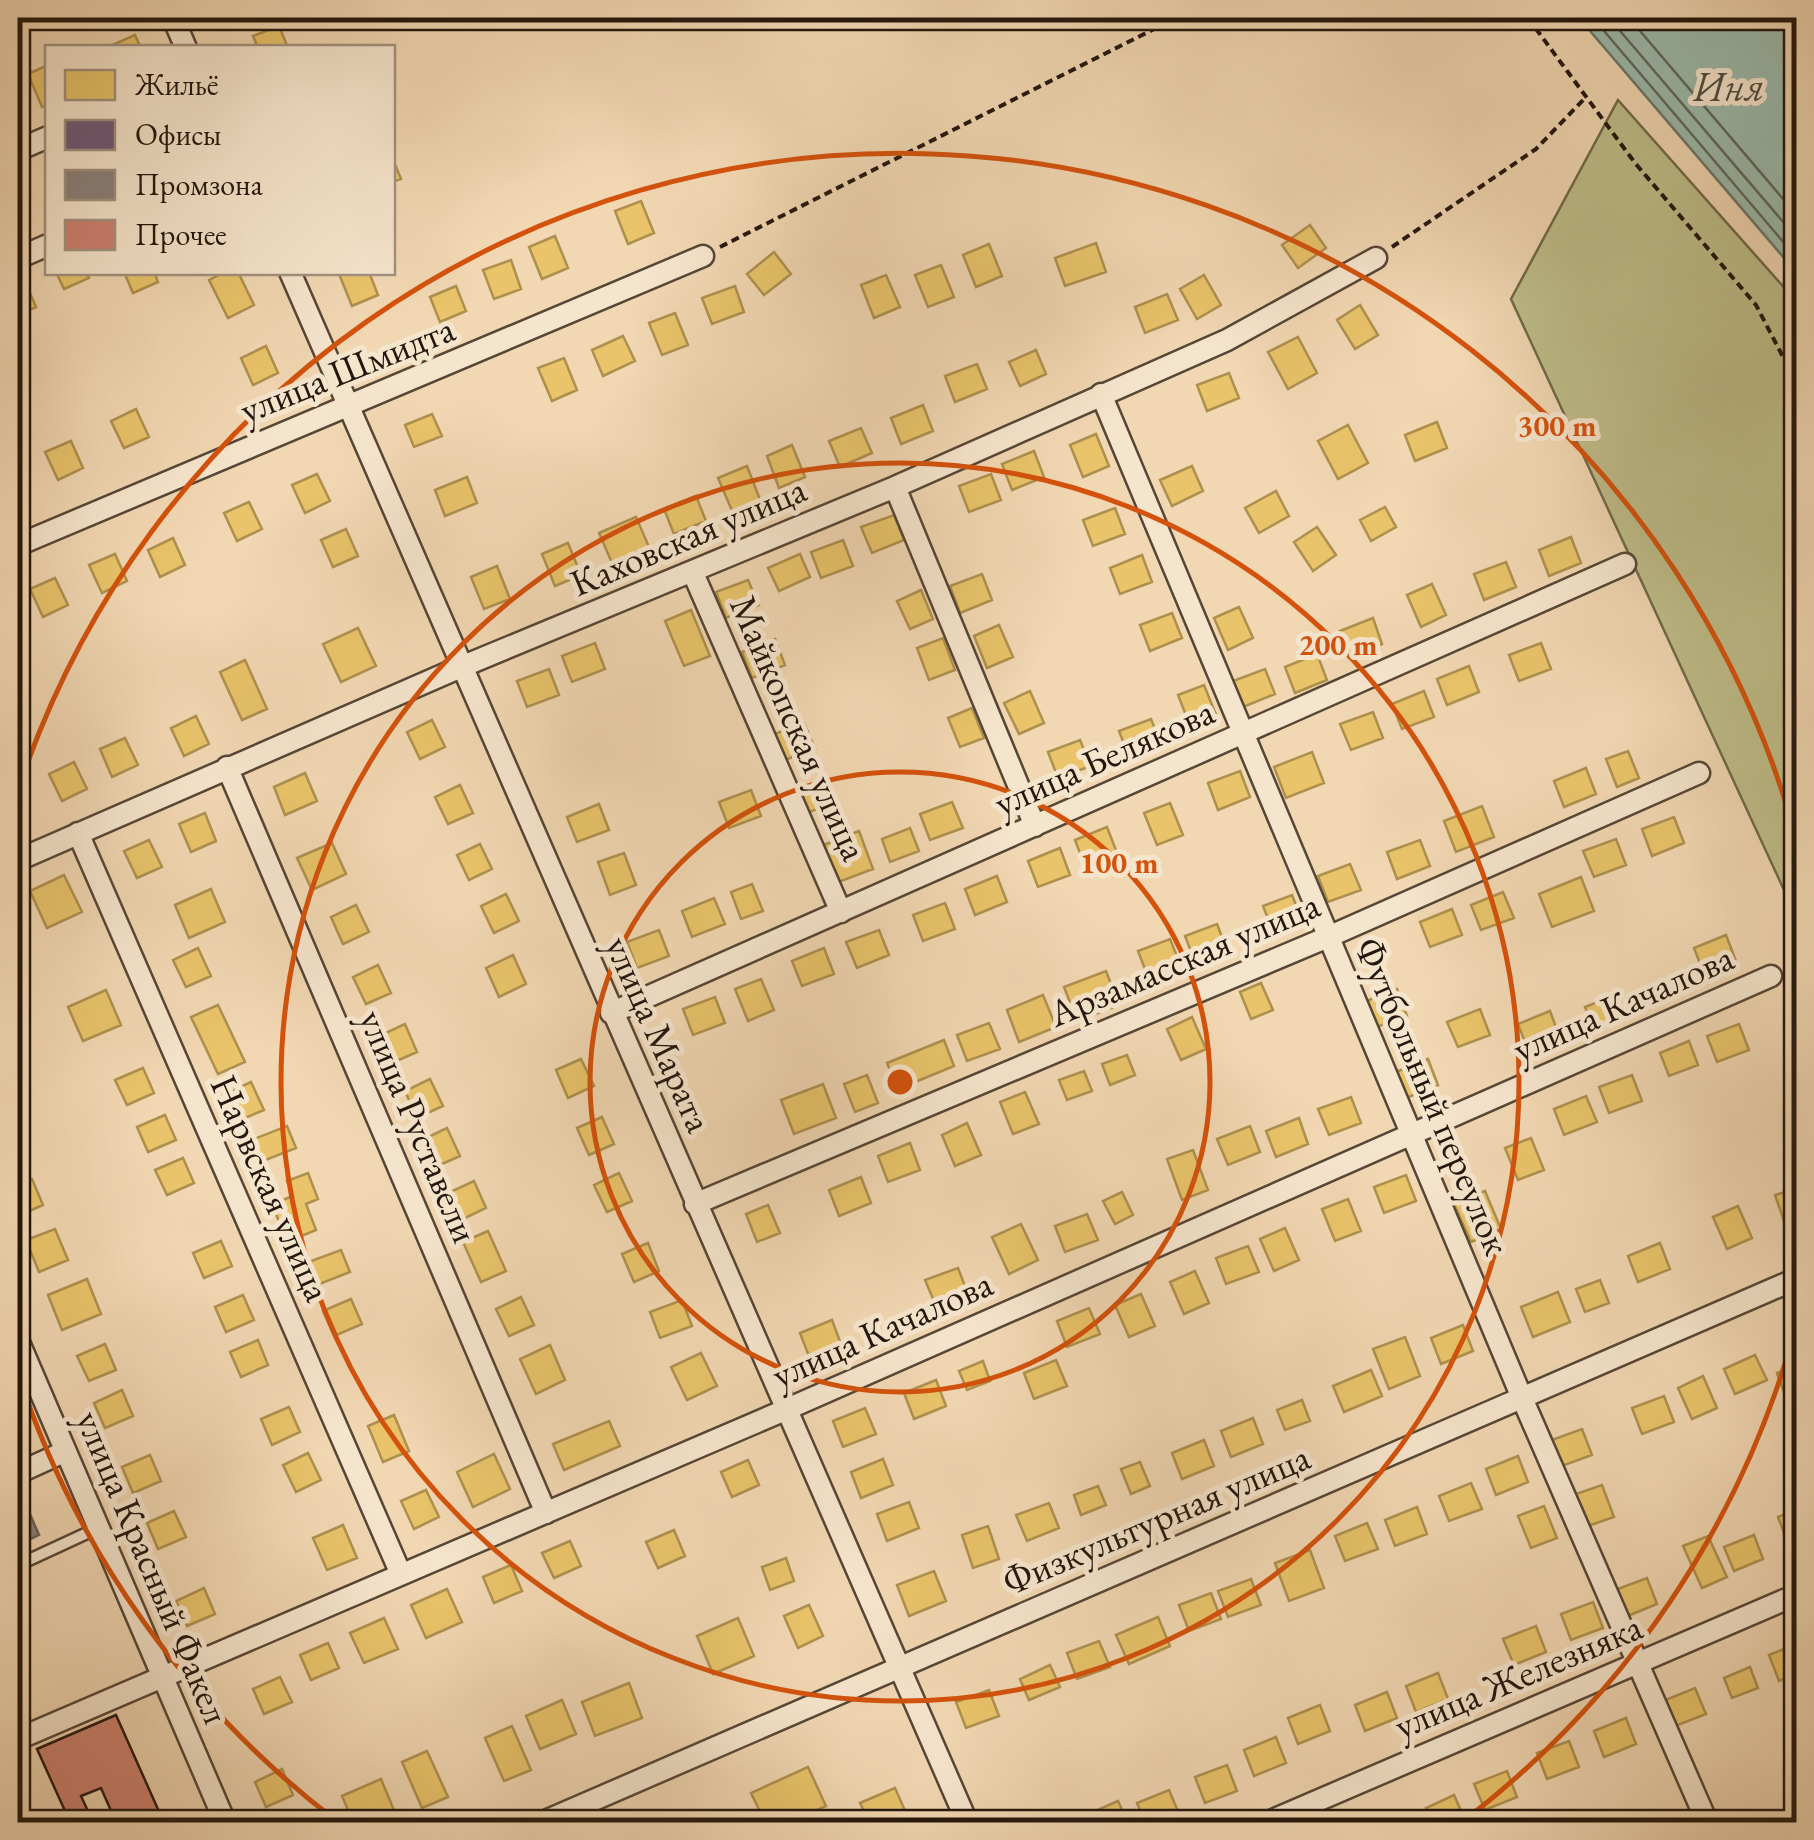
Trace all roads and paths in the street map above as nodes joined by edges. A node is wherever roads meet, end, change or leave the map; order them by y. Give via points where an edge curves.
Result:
1 (173, 18) edge
2 (1176, 18) edge
3 (1528, 18) edge
4 (185, 45) edge
5 (1587, 96) junction
6 (45, 138) edge
7 (18, 150) edge
8 (45, 247) edge
9 (703, 256) joint
10 (18, 258) edge
11 (1376, 258) joint
12 (291, 275) edge
13 (1796, 382) edge
14 (1101, 394) junction
15 (350, 404) junction
16 (895, 487) junction
17 (18, 545) edge
18 (1625, 564) dead end
19 (693, 573) junction
20 (461, 667) junction
21 (1246, 732) junction
22 (227, 767) junction
23 (1699, 773) dead end
24 (1036, 826) junction
25 (78, 833) junction
26 (18, 860) edge
27 (841, 912) junction
28 (1328, 936) junction
29 (1771, 976) dead end
30 (611, 1013) junction
31 (1411, 1137) junction
32 (695, 1204) junction
33 (1796, 1279) edge
34 (18, 1340) edge
35 (1522, 1398) junction
36 (786, 1410) junction
37 (64, 1452) junction
38 (18, 1473) edge
39 (546, 1513) junction
40 (98, 1528) junction
41 (18, 1566) edge
42 (400, 1572) junction
43 (1796, 1594) edge
44 (1635, 1664) junction
45 (899, 1668) junction
46 (163, 1678) junction
47 (18, 1739) edge
48 (225, 1822) edge
49 (543, 1822) edge
50 (967, 1822) edge
51 (1268, 1822) edge
52 (1707, 1822) edge

1 - 4 street
2 - 9 path
3 - 5 path
5 - 11 path via 1536,150
5 - 13 path via 1756,305
6 - 7 street
8 - 10 street
9 - 15 street, улица Шмидта
11 - 14 street, Каховская улица via 1227,340
12 - 15 street, улица Марата
14 - 16 street, Каховская улица
14 - 21 street, Футбольный переулок
15 - 17 street, улица Шмидта
15 - 20 street, улица Марата
16 - 19 street, Каховская улица
16 - 24 street
18 - 21 street, улица Белякова
19 - 20 street, Каховская улица
19 - 27 street, Майкопская улица
20 - 22 street, Каховская улица
20 - 30 street, улица Марата
21 - 24 street, улица Белякова
21 - 28 street, Футбольный переулок
22 - 25 street, Каховская улица
22 - 39 street, улица Руставели
23 - 28 street, Арзамасская улица
24 - 27 street, улица Белякова
25 - 26 street, Каховская улица
25 - 42 street, Нарвская улица
27 - 30 street, улица Белякова
28 - 31 street, Футбольный переулок
28 - 32 street, Арзамасская улица
29 - 31 street, улица Качалова
30 - 32 street, улица Марата
31 - 35 street, Футбольный переулок
31 - 36 street, улица Качалова
32 - 36 street, улица Марата
33 - 35 street, Физкультурная улица
34 - 37 street, улица Красный Факел
35 - 44 street, Футбольный переулок
35 - 45 street, Физкультурная улица
36 - 39 street, улица Качалова
36 - 45 street, улица Марата
37 - 38 street
37 - 40 street, улица Красный Факел
39 - 42 street, улица Качалова
40 - 41 lane
40 - 46 street, улица Красный Факел
42 - 46 street, улица Качалова
43 - 44 street, улица Железняка
44 - 51 street, улица Железняка
44 - 52 street, Футбольный переулок
45 - 49 street, Физкультурная улица
45 - 50 street, улица Марата
46 - 47 street, улица Качалова
46 - 48 street, улица Красный Факел

